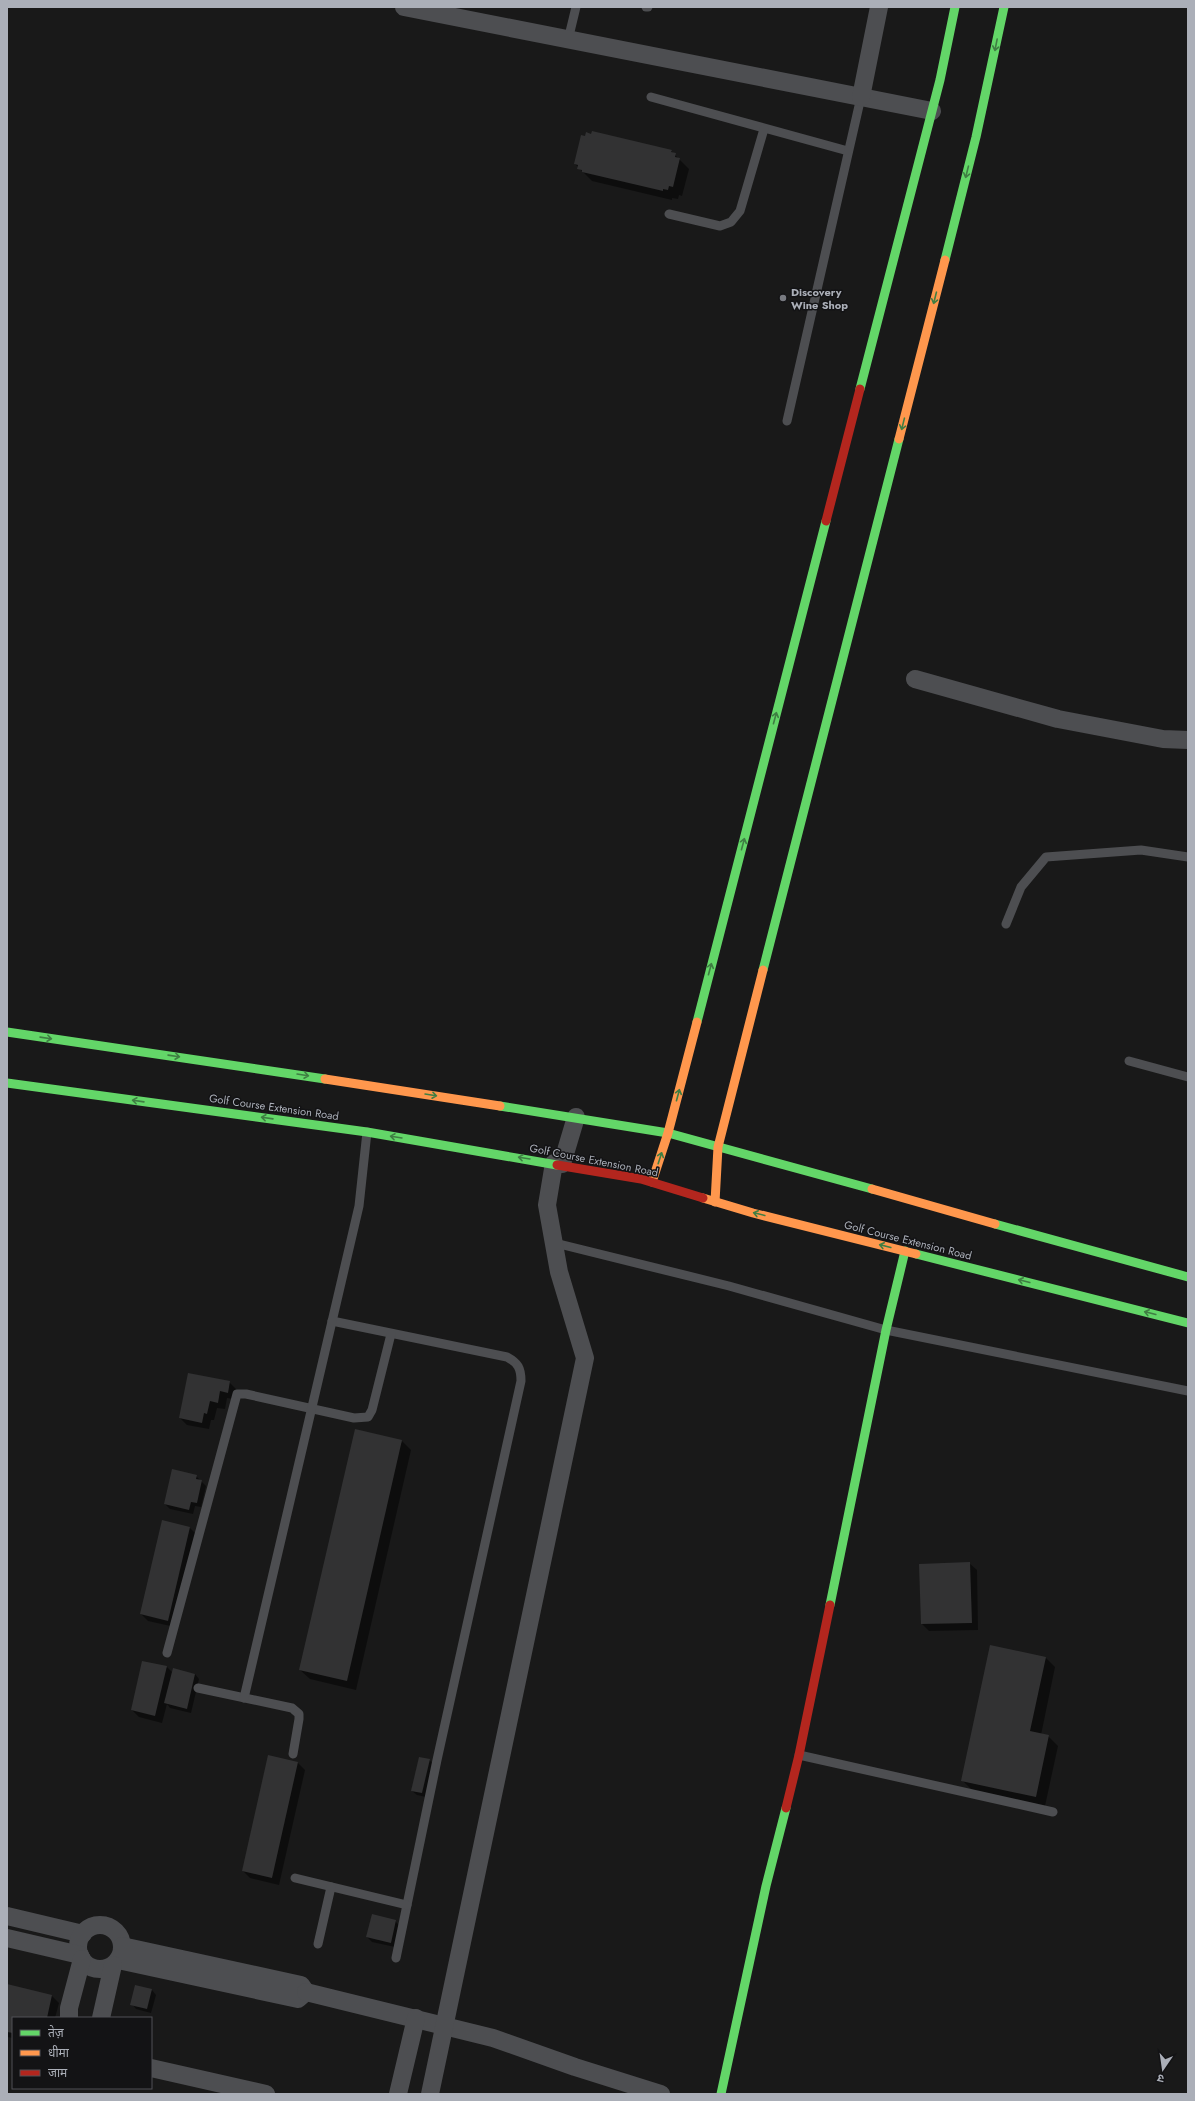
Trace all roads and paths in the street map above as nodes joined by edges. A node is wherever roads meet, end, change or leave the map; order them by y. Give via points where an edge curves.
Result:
1 (404, 7) edge
2 (576, 7) edge
3 (879, 7) edge
4 (955, 7) edge
5 (1004, 7) edge
6 (568, 40) junction
7 (860, 97) junction
8 (651, 98) dead end
9 (932, 111) junction
10 (764, 129) junction
11 (848, 151) junction
12 (668, 214) dead end
13 (787, 421) dead end
14 (915, 679) dead end
15 (1188, 740) edge
16 (1188, 857) edge
17 (1006, 924) dead end
18 (7, 1032) edge
19 (1129, 1061) dead end
20 (1188, 1077) edge
21 (7, 1083) edge
22 (576, 1118) junction
23 (367, 1132) junction
24 (668, 1133) junction
25 (718, 1147) junction
26 (558, 1164) junction
27 (652, 1182) junction
28 (715, 1202) junction
29 (555, 1243) junction
30 (905, 1251) junction
31 (1188, 1276) edge
32 (332, 1321) junction
33 (1188, 1323) edge
34 (886, 1330) junction
35 (390, 1334) junction
36 (1188, 1391) edge
37 (312, 1408) junction
38 (167, 1653) dead end
39 (198, 1688) dead end
40 (244, 1698) junction
41 (293, 1754) dead end
42 (799, 1754) junction
43 (1053, 1812) dead end
44 (295, 1878) dead end
45 (331, 1887) junction
46 (407, 1905) junction
47 (7, 1916) edge
48 (83, 1934) junction
49 (7, 1938) edge
50 (318, 1944) dead end
51 (81, 1957) junction
52 (118, 1957) junction
53 (396, 1958) dead end
54 (69, 2017) edge
55 (101, 2017) edge
56 (416, 2018) junction
57 (444, 2026) junction
58 (152, 2068) edge
59 (266, 2094) edge
60 (398, 2094) edge
61 (430, 2094) edge
62 (661, 2094) edge
63 (721, 2094) edge

1 - 6 street
2 - 6 lane
3 - 7 street
4 - 9 street
5 -> 25 street via 974,145
6 - 7 street
7 - 9 street
7 - 11 lane
8 - 10 lane
24 -> 9 street
10 - 11 lane
10 - 12 lane via 740,211 731,222 720,226
11 - 13 lane
14 - 15 street via 1058,719 1163,739
16 - 17 lane via 1141,850 1046,857 1021,886
18 -> 22 street
19 - 20 lane
23 -> 21 street, Golf Course Extension Road
22 - 24 street
22 - 26 street
26 -> 23 street, Golf Course Extension Road
23 - 32 lane via 359,1206
24 - 25 street
27 -> 24 street
25 - 28 street
25 - 31 street
26 - 27 street, Golf Course Extension Road
26 - 29 street via 547,1206
27 - 28 street, Golf Course Extension Road
30 -> 28 street, Golf Course Extension Road
29 - 34 lane via 729,1286
29 - 57 street via 559,1272 585,1358
33 -> 30 street, Golf Course Extension Road
30 - 34 street
32 - 35 lane
32 - 37 lane
34 - 36 lane
34 - 42 street
35 - 37 lane via 372,1410 368,1417 354,1418
35 - 46 lane via 507,1357 516,1362 521,1370 521,1381
37 - 38 lane via 246,1394 237,1394 235,1397
37 - 40 lane
39 - 40 lane
40 - 41 lane via 292,1708 299,1714
42 - 43 lane
42 - 63 street via 766,1886
44 - 45 lane
45 - 46 lane
45 - 50 lane
46 - 53 lane
47 - 48 street
48 - 51 street via 78,1946
48 - 52 street via 96,1926 103,1926 116,1932
49 - 51 street
51 - 52 street via 92,1968 99,1969
51 - 54 street
52 - 55 street
52 - 56 street via 300,1985 306,1992
56 - 57 street
56 - 60 street
57 - 61 street
57 - 62 street via 493,2038
58 - 59 street

